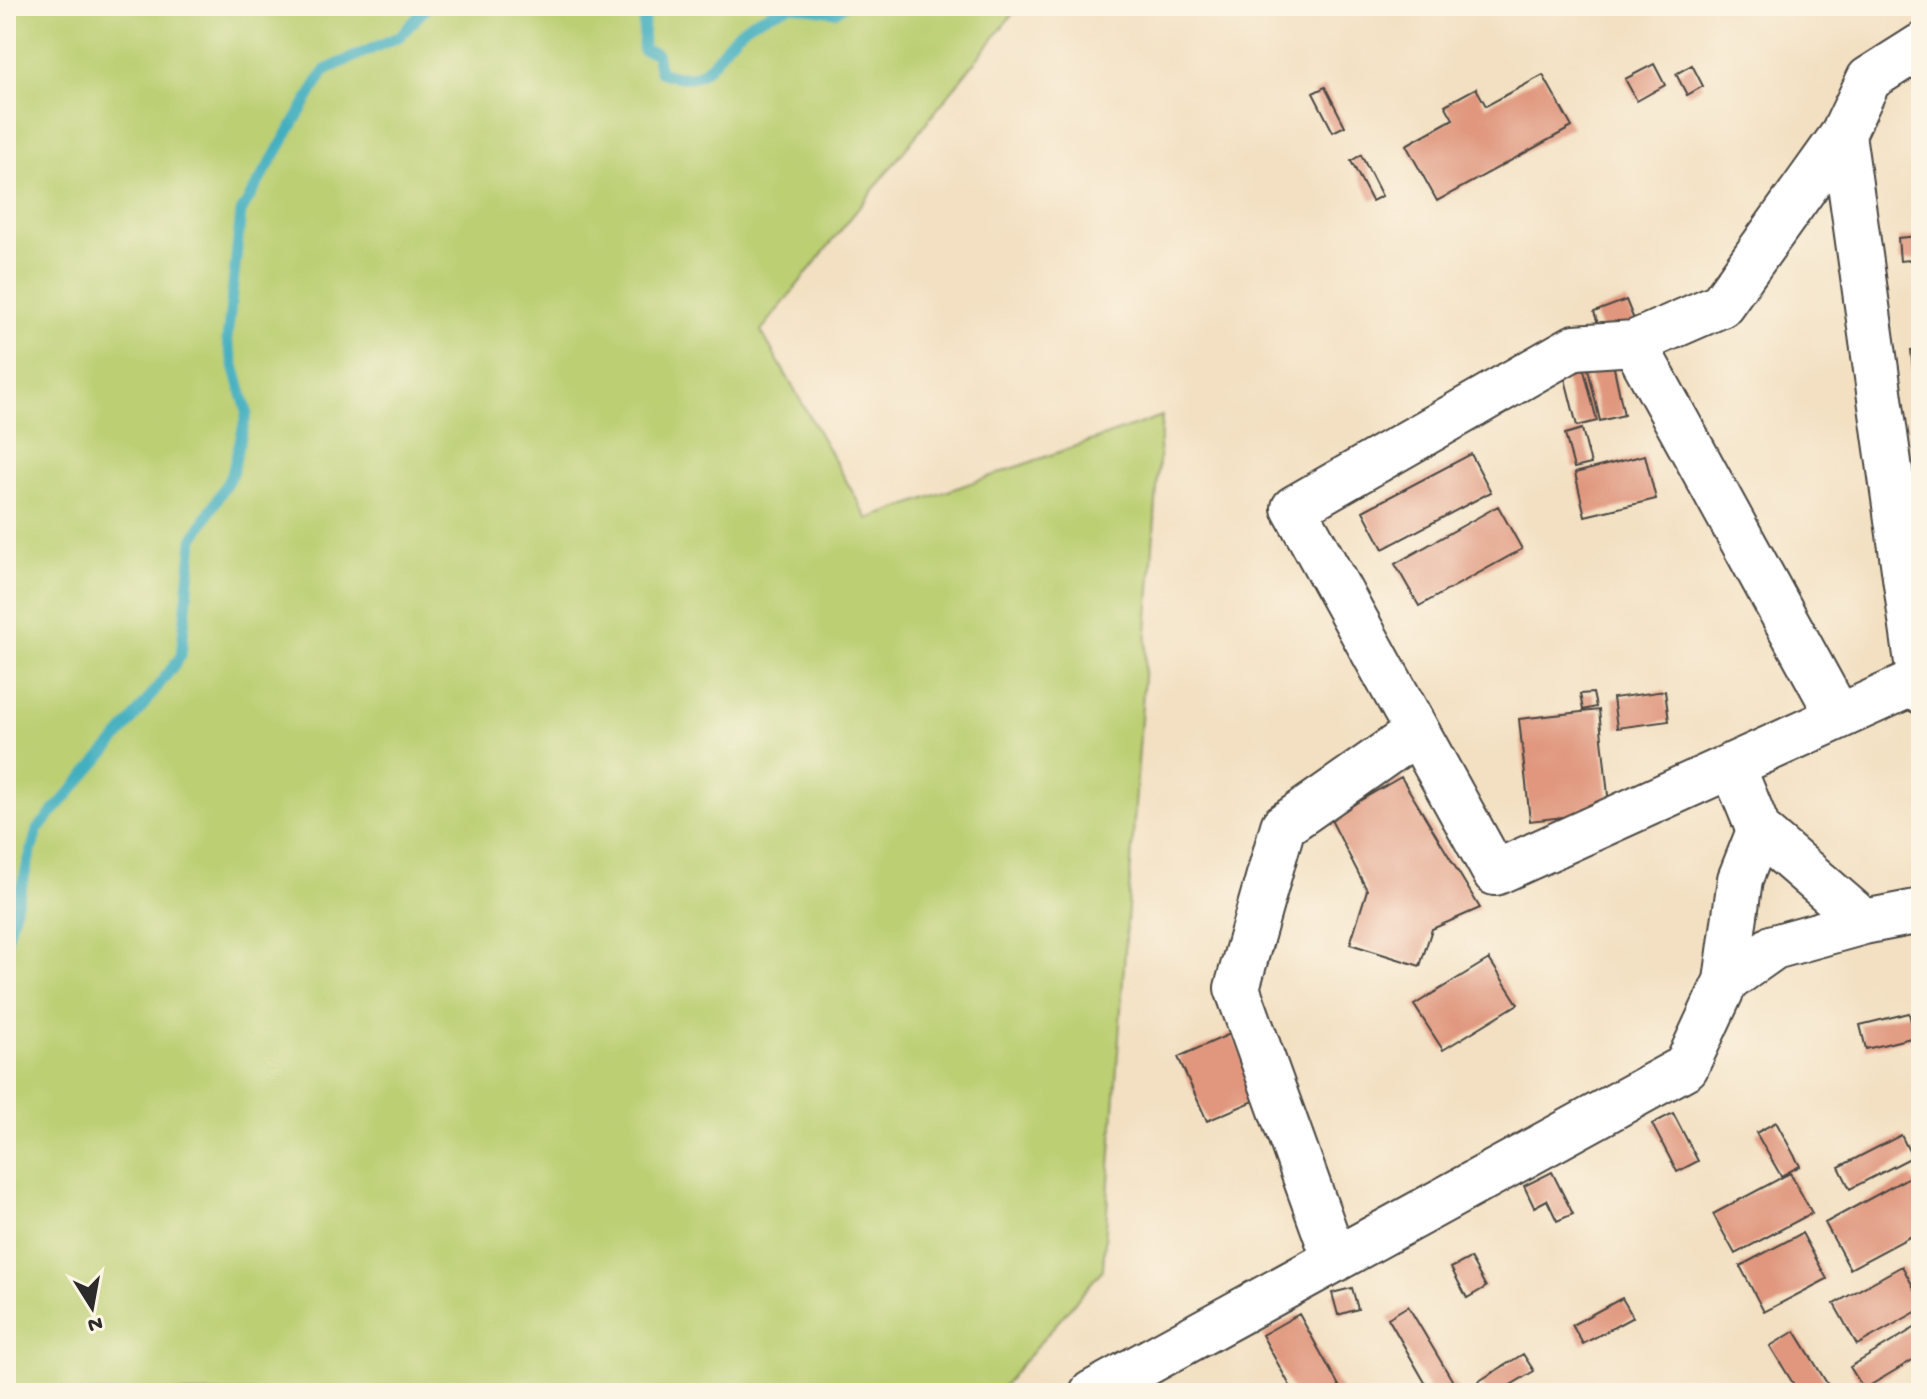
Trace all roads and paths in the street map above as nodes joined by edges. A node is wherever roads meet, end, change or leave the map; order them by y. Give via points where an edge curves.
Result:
1 (1921, 46) edge
2 (1843, 134) junction
3 (1634, 343) junction
4 (1919, 686) edge
5 (1839, 717) junction
6 (1417, 732) junction
7 (1732, 765) junction
8 (1759, 831) junction
9 (1921, 911) edge
10 (1864, 922) junction
11 (1726, 981) junction
12 (1335, 1260) junction
13 (1092, 1393) edge

1 - 2 street via 1869,79
2 - 3 street via 1721,305
2 - 4 street
3 - 5 street
3 - 6 street via 1575,347 1294,508
4 - 5 street
5 - 7 street
6 - 7 street via 1495,873
6 - 12 street via 1283,826 1237,988
7 - 8 street
8 - 10 street
8 - 11 street via 1740,879
9 - 10 street
10 - 11 street via 1774,947
11 - 12 street via 1686,1067
12 - 13 street

